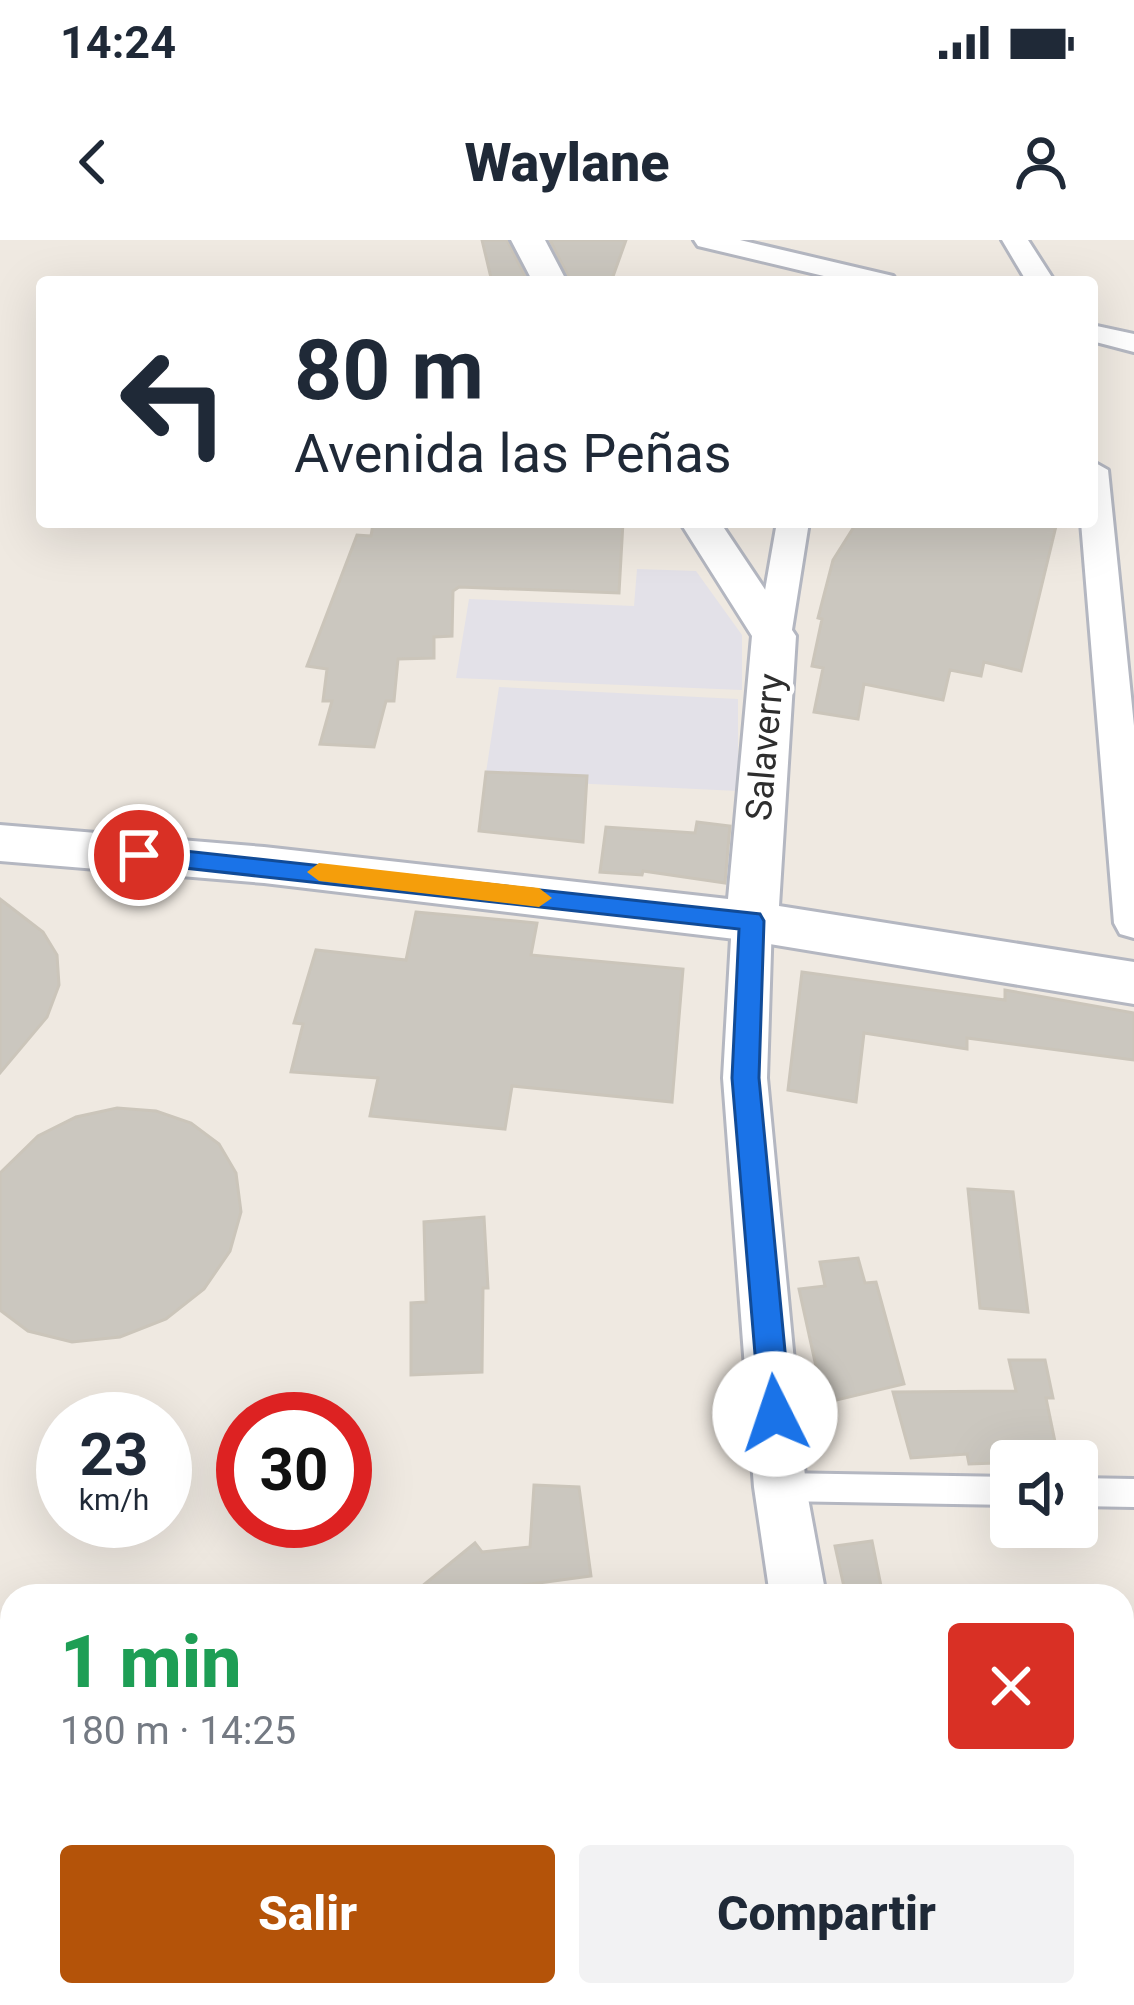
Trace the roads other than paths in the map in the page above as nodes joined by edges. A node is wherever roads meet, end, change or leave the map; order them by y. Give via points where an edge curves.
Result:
1 (528, 240) edge
2 (707, 240) edge
3 (812, 240) edge
4 (1015, 240) edge
5 (547, 276) edge
6 (833, 276) edge
7 (1037, 276) edge
8 (1098, 334) edge
9 (1134, 343) edge
10 (1098, 475) edge
11 (1134, 487) edge
12 (704, 528) edge
13 (792, 528) edge
14 (1097, 528) edge
15 (774, 636) junction
16 (0, 842) edge
17 (752, 921) junction
18 (1134, 922) edge
19 (1134, 983) edge
20 (780, 1487) junction
21 (990, 1490) edge
22 (1098, 1492) edge
23 (1134, 1492) edge
24 (796, 1584) edge

1 - 5 street
2 - 6 street
3 - 6 street
4 - 7 street
8 - 9 street
10 - 11 street
12 - 15 street, Salaverry
13 - 15 street
14 - 18 street
15 - 17 street, Salaverry
16 - 17 street
17 - 19 street
17 - 20 street via 746,1078
20 - 21 lane
20 - 24 street
22 - 23 lane

